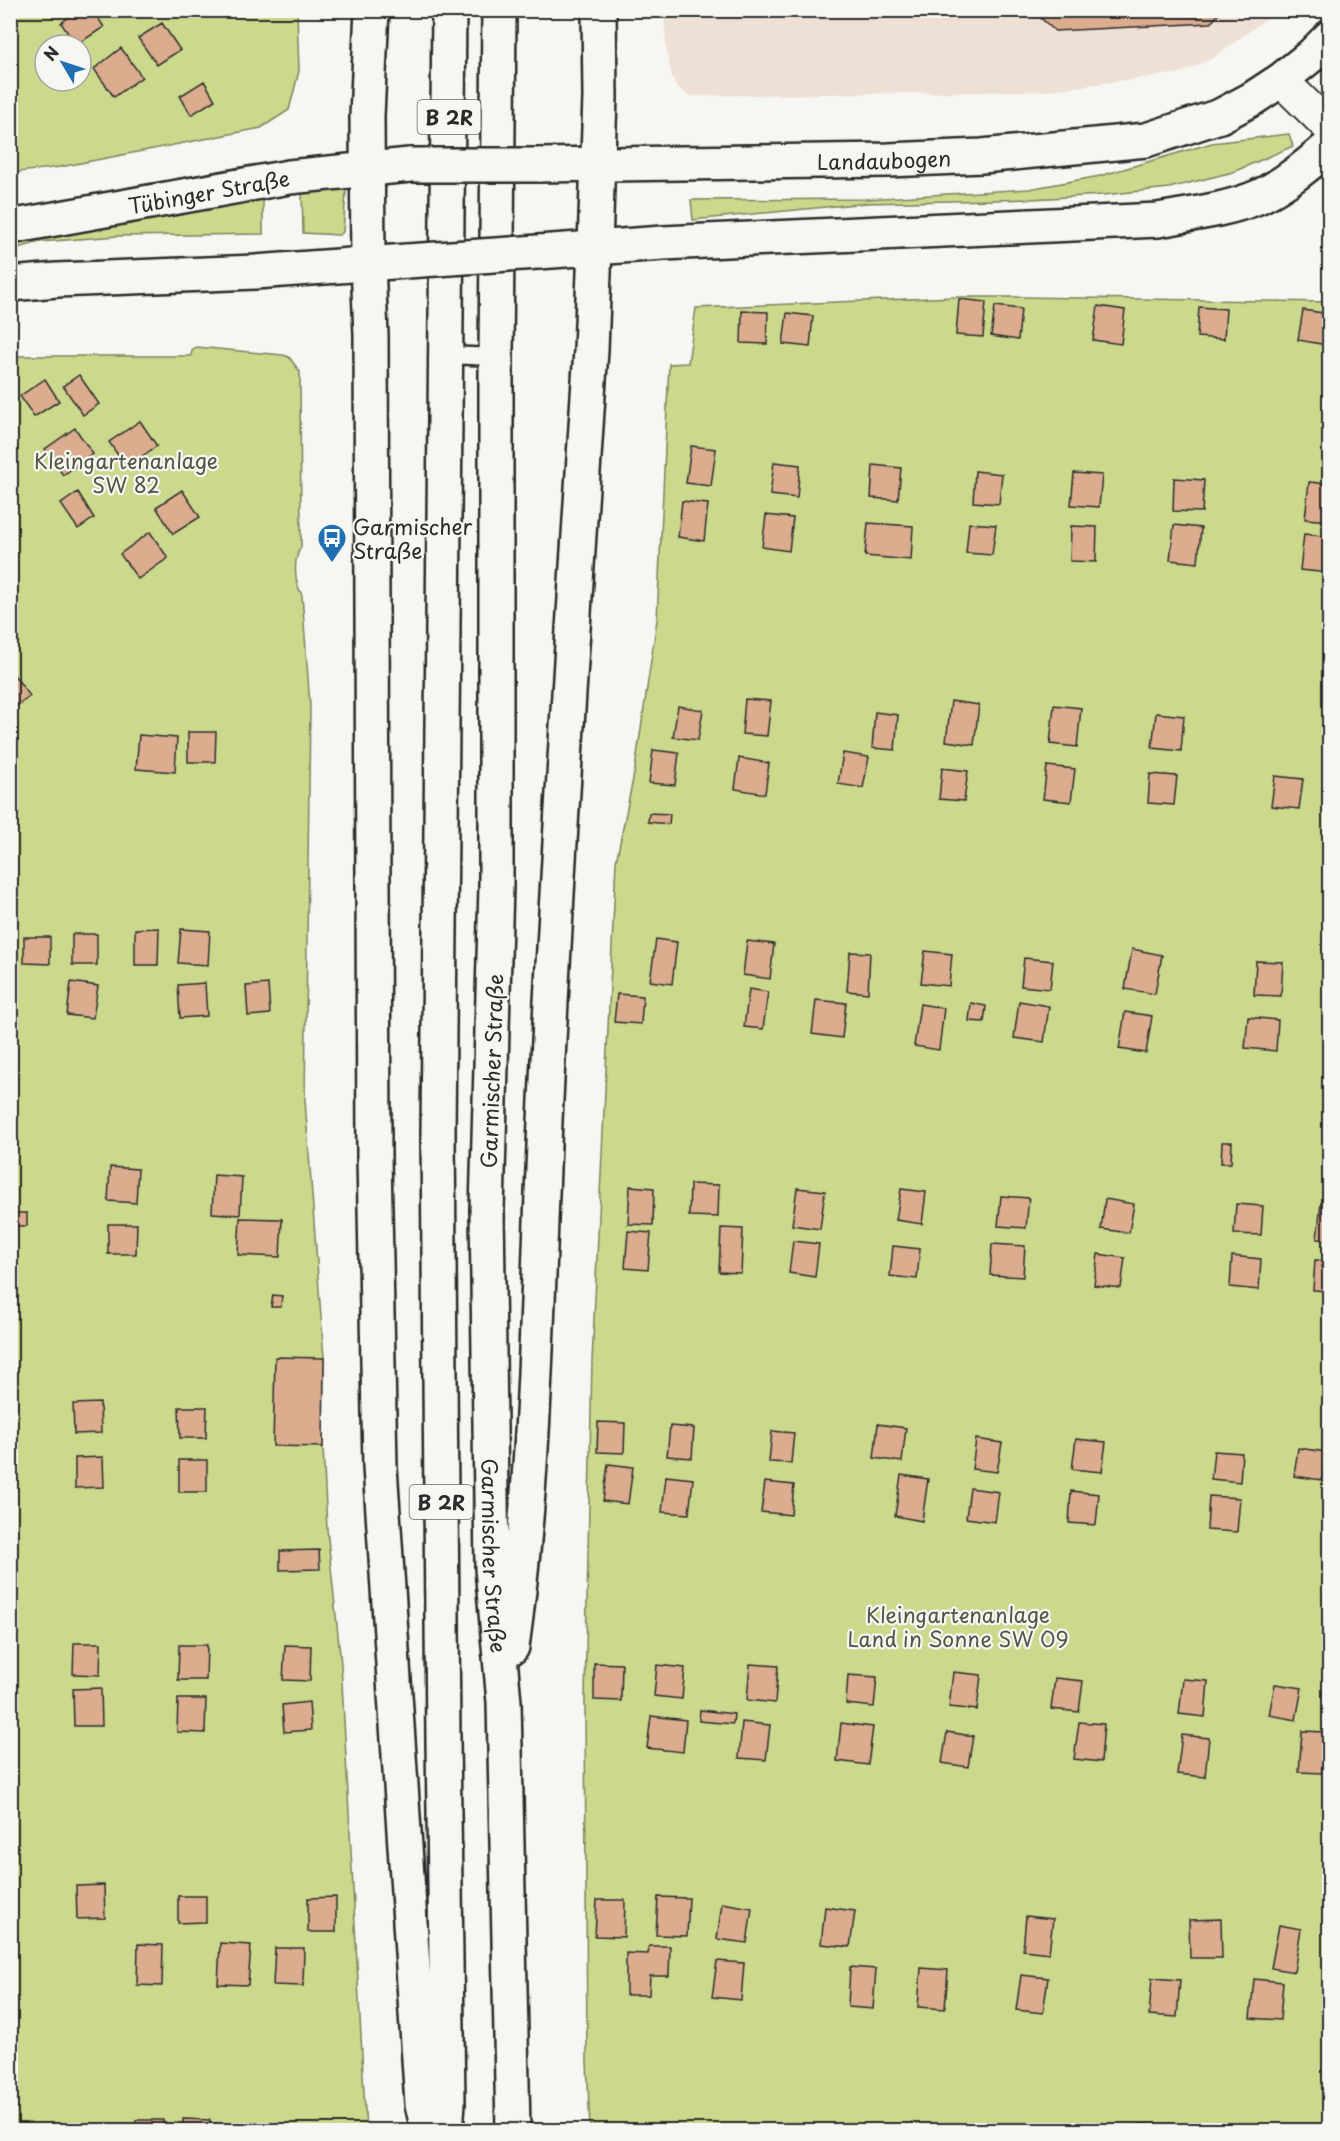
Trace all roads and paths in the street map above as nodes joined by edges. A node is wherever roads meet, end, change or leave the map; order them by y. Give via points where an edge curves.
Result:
1 (372, 10) edge
2 (449, 10) edge
3 (499, 10) edge
4 (599, 10) edge
5 (1329, 37) edge
6 (1281, 80) junction
7 (1329, 129) edge
8 (1329, 146) edge
9 (410, 165) joint
10 (598, 166) junction
11 (367, 168) junction
12 (10, 227) edge
13 (595, 247) junction
14 (368, 264) junction
15 (10, 284) edge
16 (446, 355) junction
17 (496, 357) junction
18 (504, 1702) junction
19 (428, 2130) edge
20 (446, 2130) edge
21 (513, 2130) edge

1 - 11 main road
2 - 16 main road, B 2R
3 - 17 main road, Garmischer Straße / B 2R
4 - 10 main road
5 - 6 main road, Landaubogen
6 - 7 street
6 - 10 main road, Landaubogen via 1220,116 1146,140 982,156
8 - 13 main road via 1305,168 1258,197 1158,220
9 - 10 main road, Landaubogen, bridge
9 - 11 main road, Tübinger Straße
10 - 13 main road
11 - 12 main road, Tübinger Straße via 289,177
11 - 14 main road
13 - 14 main road, bridge
13 - 18 main road via 547,1080 536,1354 522,1577
14 - 15 main road
14 - 19 main road via 380,1467 422,2104
16 - 17 lane
16 - 20 main road, B 2R via 438,1134
17 - 18 main road, Garmischer Straße / B 2R via 496,886 487,1210 492,1568
18 - 21 main road, Garmischer Straße / B 2R

